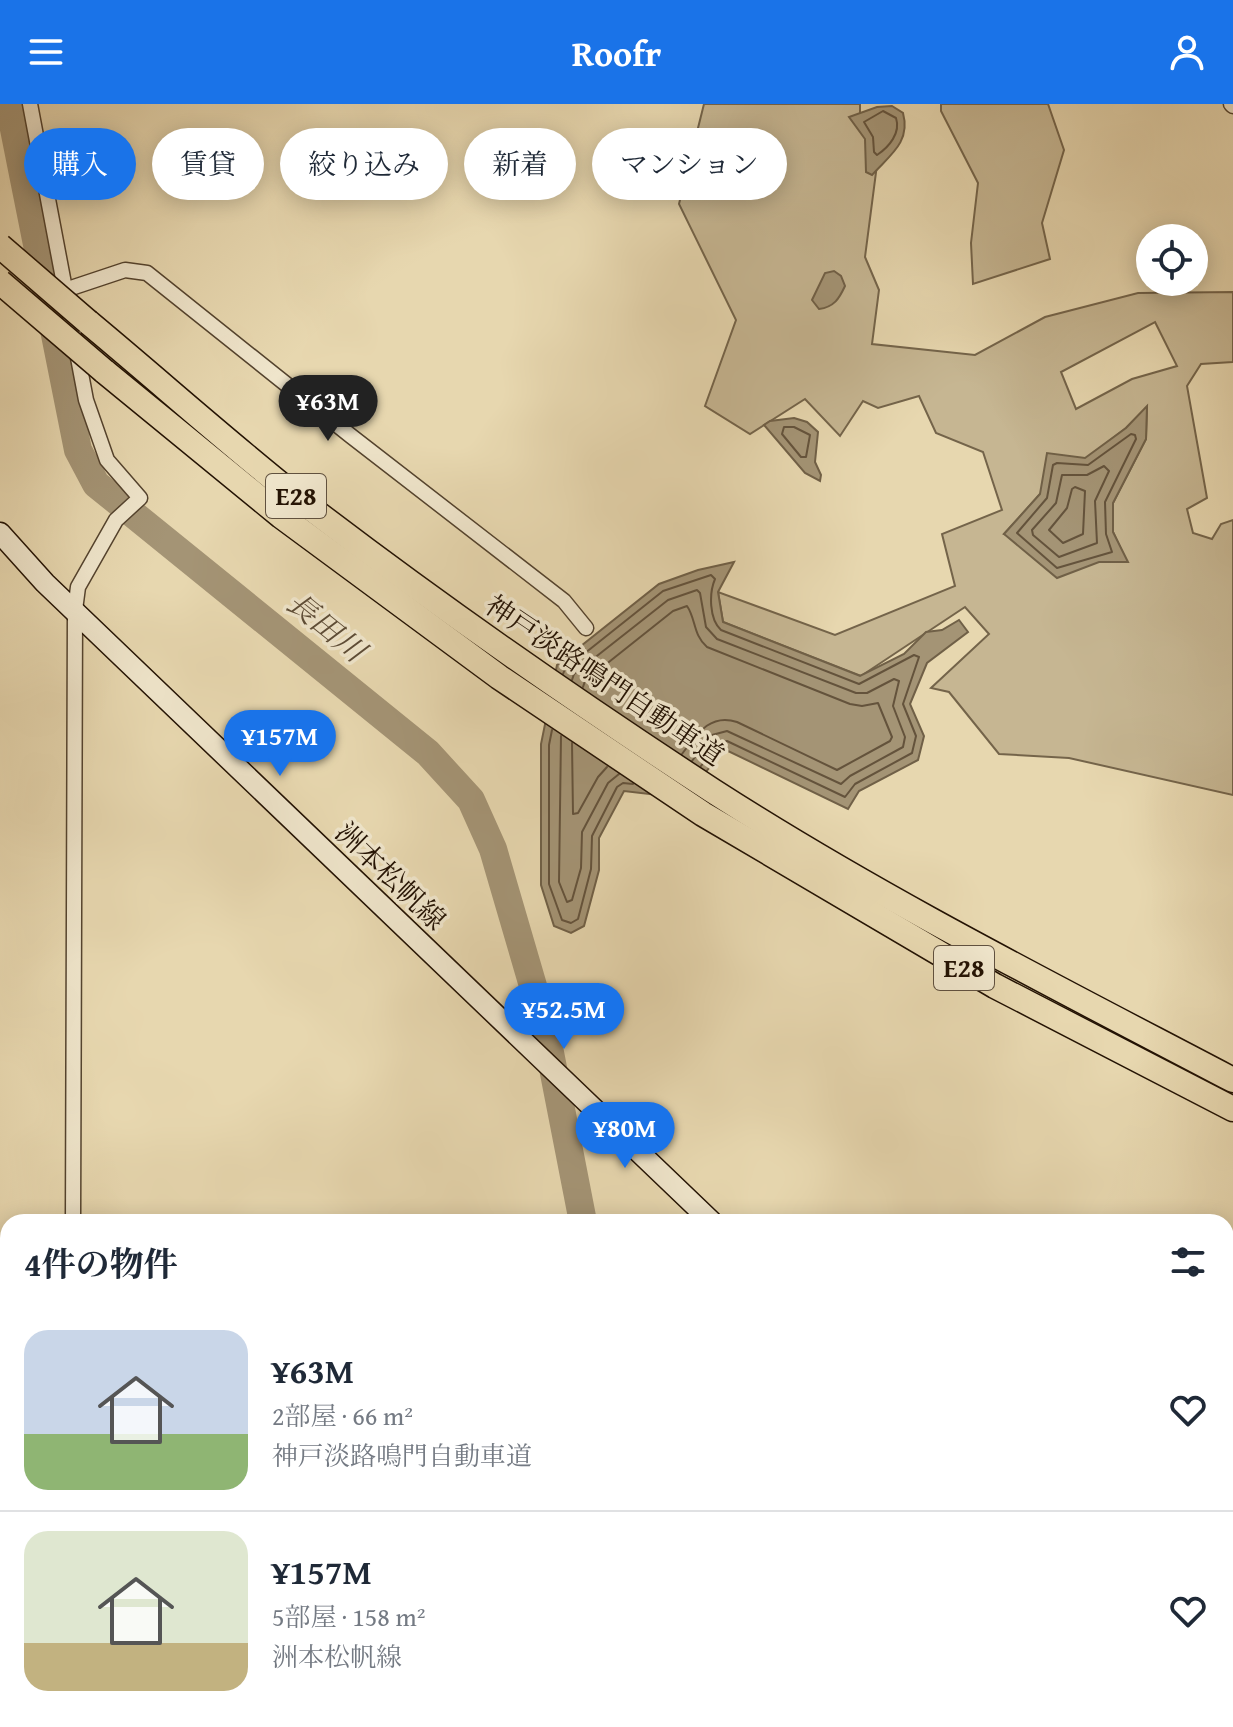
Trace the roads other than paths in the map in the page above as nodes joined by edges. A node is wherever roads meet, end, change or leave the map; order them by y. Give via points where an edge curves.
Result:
1 (30, 104) edge
2 (0, 246) edge
3 (0, 282) edge
4 (65, 290) junction
5 (0, 533) edge
6 (75, 610) junction
7 (586, 628) dead end
8 (507, 667) junction
9 (1233, 1080) edge
10 (1233, 1109) edge
11 (73, 1214) edge
12 (704, 1214) edge

1 - 4 street
2 - 8 highway, 神戸淡路鳴門自動車道 / E28, bridge
3 - 8 highway, 神戸淡路鳴門自動車道 / E28, bridge via 281,516
4 - 6 street via 86,400 107,460 140,498 116,520 78,587
4 - 7 street via 125,270 147,273 564,601
5 - 6 main road, 洲本松帆線
6 - 11 street
6 - 12 main road, 洲本松帆線
8 - 9 highway, 神戸淡路鳴門自動車道 / E28 via 877,889
8 - 10 highway, 神戸淡路鳴門自動車道 / E28 via 703,814 995,986

